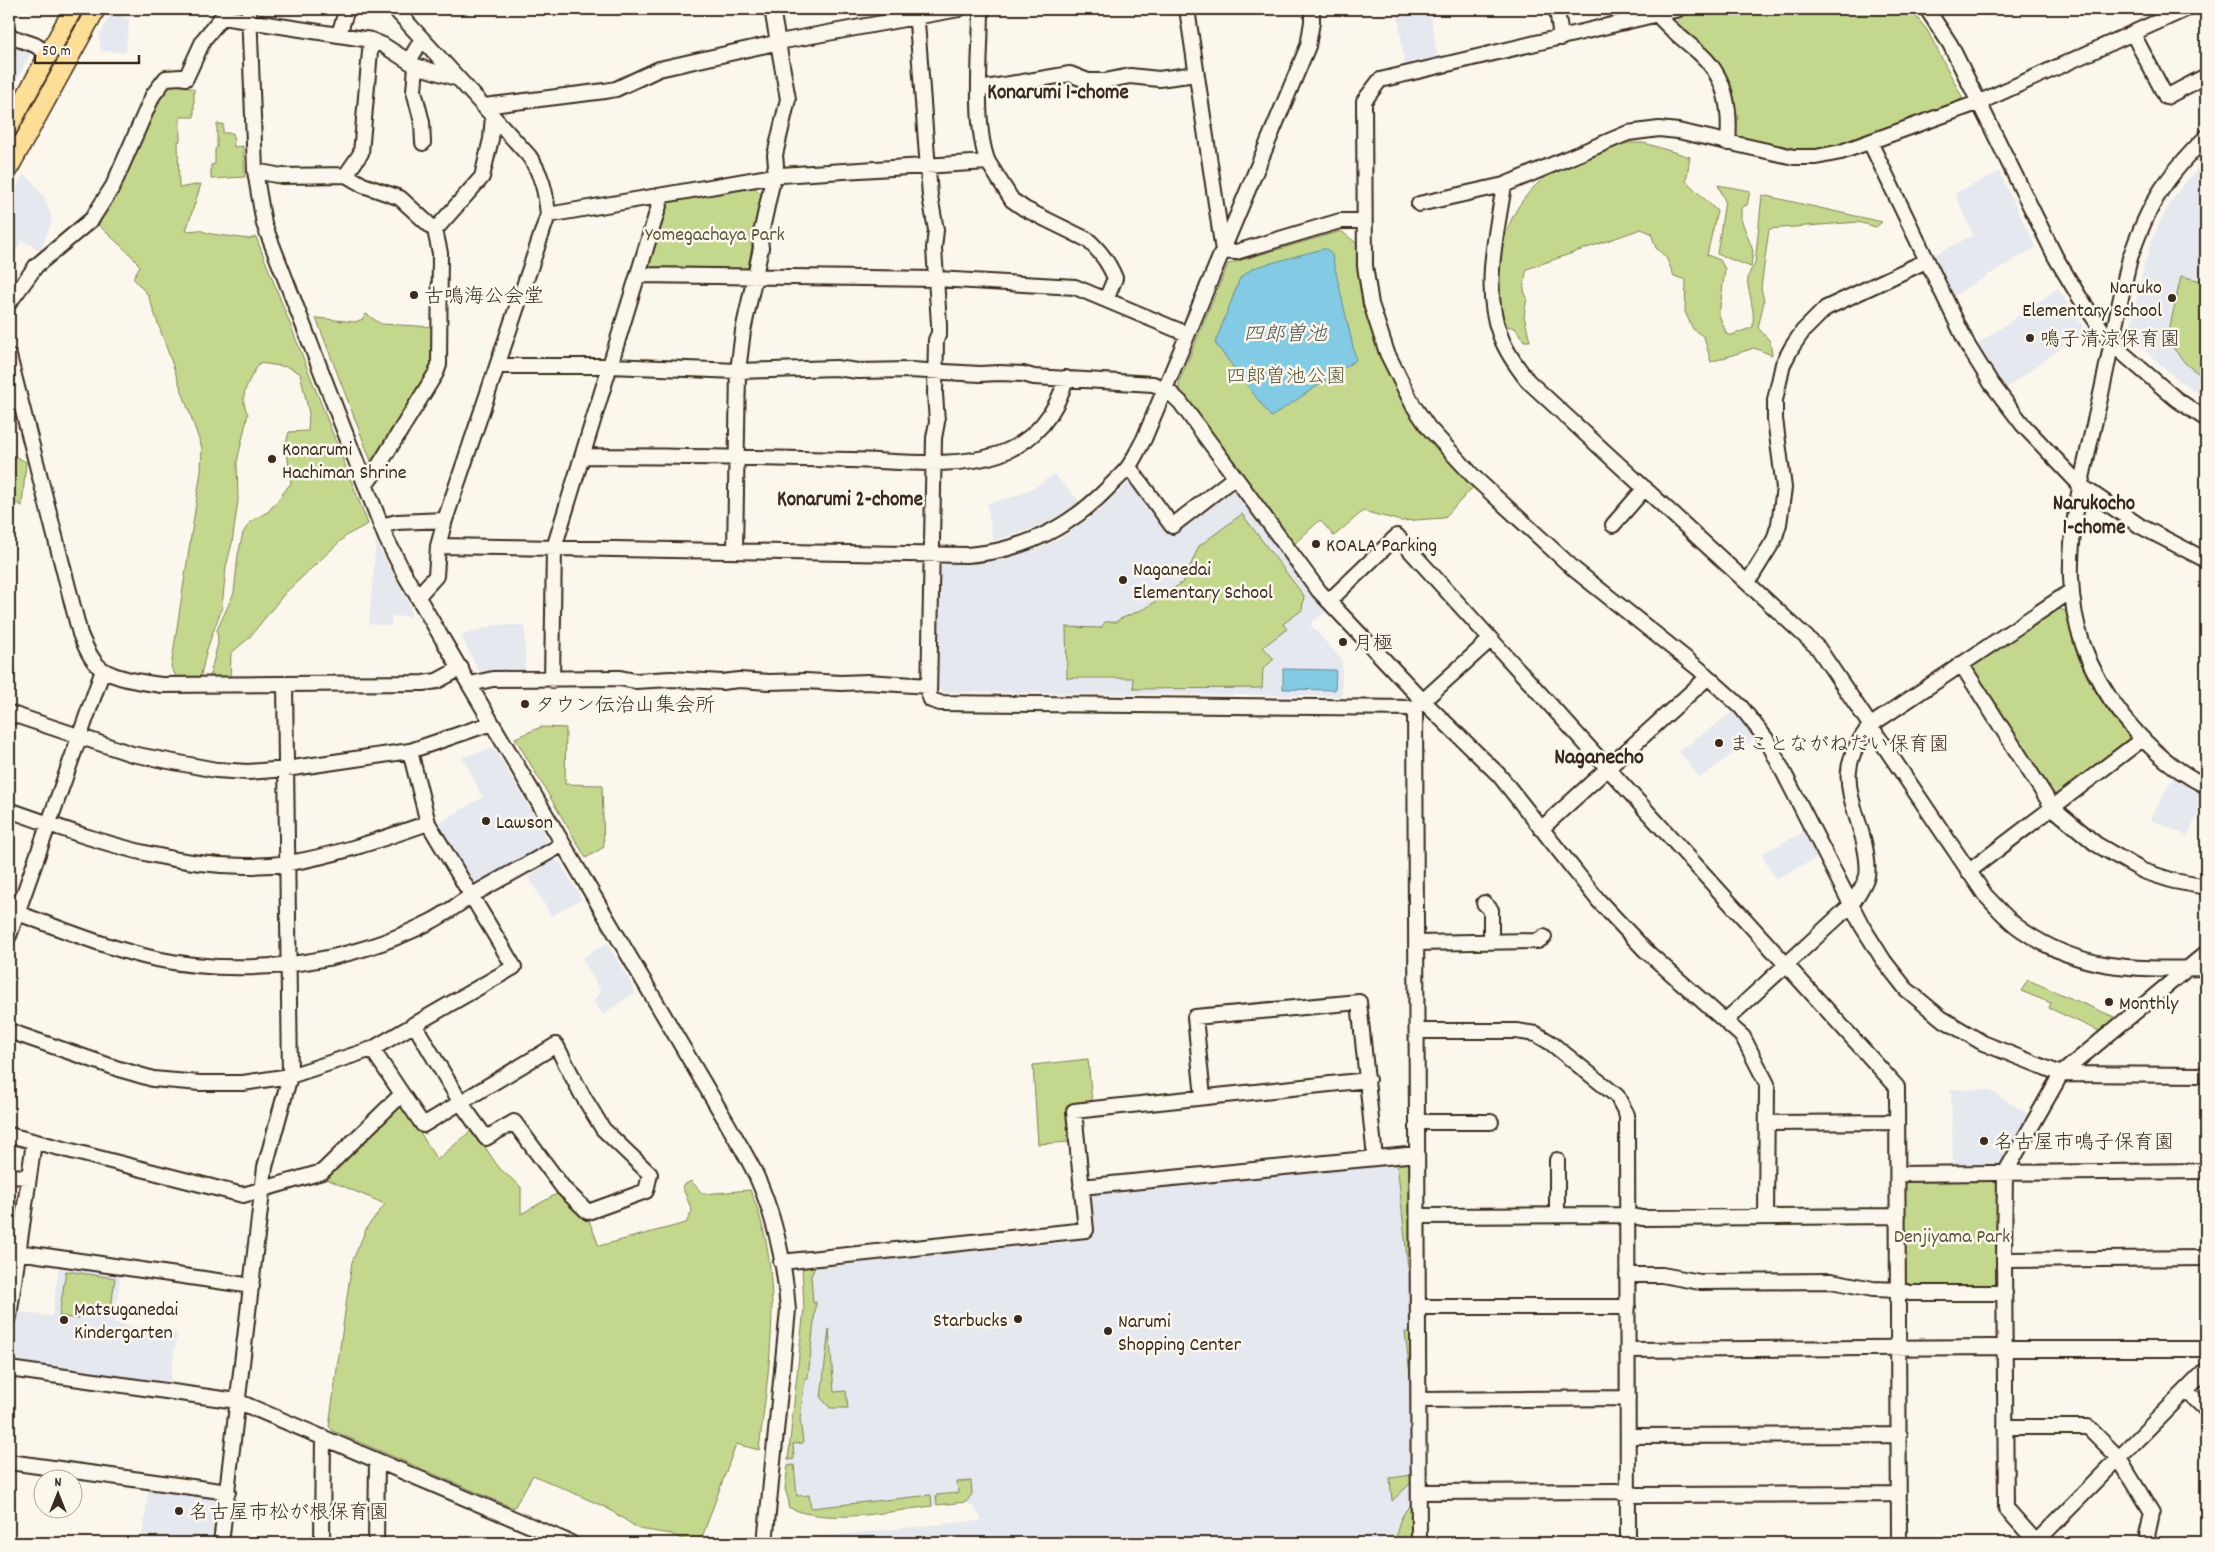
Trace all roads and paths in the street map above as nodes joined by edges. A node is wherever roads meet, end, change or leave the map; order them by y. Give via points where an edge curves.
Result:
1 (73, 9) edge
2 (96, 9) edge
3 (347, 9) edge
4 (395, 9) edge
5 (772, 9) edge
6 (959, 9) edge
7 (981, 9) edge
8 (1187, 9) edge
9 (1312, 9) edge
10 (1557, 9) edge
11 (1679, 9) edge
12 (1927, 9) edge
13 (2186, 9) edge
14 (916, 12) edge
15 (250, 14) edge
16 (1657, 14) junction
17 (339, 34) junction
18 (2133, 34) junction
19 (9, 36) edge
20 (1561, 38) junction
21 (422, 39) junction
22 (371, 40) junction
23 (778, 42) junction
24 (48, 54) junction
25 (413, 63) junction
26 (1196, 74) junction
27 (2206, 76) edge
28 (460, 79) junction
29 (980, 89) junction
30 (1980, 102) junction
31 (489, 111) junction
32 (9, 127) edge
33 (2206, 136) edge
34 (1870, 142) junction
35 (1728, 143) junction
36 (423, 144) dead end
37 (988, 162) junction
38 (928, 166) junction
39 (9, 168) edge
40 (255, 171) junction
41 (346, 175) junction
42 (774, 176) junction
43 (1504, 185) junction
44 (662, 196) junction
45 (1419, 204) dead end
46 (548, 215) junction
47 (1364, 221) junction
48 (435, 230) junction
49 (1223, 251) junction
50 (1926, 260) junction
51 (639, 275) junction
52 (756, 276) junction
53 (937, 279) junction
54 (1106, 300) junction
55 (9, 303) edge
56 (1186, 334) junction
57 (2112, 344) junction
58 (9, 356) edge
59 (497, 366) junction
60 (610, 366) junction
61 (738, 371) junction
62 (936, 372) junction
63 (1066, 378) junction
64 (1166, 389) junction
65 (2206, 419) edge
66 (583, 456) junction
67 (736, 456) junction
68 (934, 462) junction
69 (1128, 467) junction
70 (1235, 477) junction
71 (366, 484) junction
72 (2080, 485) junction
73 (1645, 488) junction
74 (445, 520) junction
75 (1614, 525) dead end
76 (381, 526) junction
77 (438, 546) junction
78 (554, 548) junction
79 (735, 551) junction
80 (932, 554) junction
81 (2206, 560) edge
82 (1748, 582) junction
83 (2071, 591) junction
84 (418, 596) junction
85 (1329, 601) junction
86 (1490, 640) junction
87 (1961, 664) junction
88 (461, 668) junction
89 (103, 670) junction
90 (1708, 677) junction
91 (552, 680) junction
92 (285, 684) junction
93 (470, 684) junction
94 (929, 686) junction
95 (1419, 704) junction
96 (9, 713) edge
97 (492, 723) junction
98 (1871, 726) junction
99 (79, 735) junction
100 (2141, 740) junction
101 (410, 751) junction
102 (286, 769) junction
103 (1608, 769) junction
104 (2206, 786) edge
105 (2053, 808) junction
106 (9, 810) edge
107 (49, 823) junction
108 (428, 823) junction
109 (1541, 829) junction
110 (563, 844) junction
111 (288, 863) junction
112 (1968, 872) junction
113 (2206, 887) edge
114 (471, 896) junction
115 (1484, 903) dead end
116 (1852, 904) junction
117 (13, 911) edge
118 (9, 936) edge
119 (1544, 937) dead end
120 (1491, 941) junction
121 (1416, 942) junction
122 (2206, 953) edge
123 (289, 965) junction
124 (1787, 965) junction
125 (2188, 968) junction
126 (2206, 968) edge
127 (1725, 1021) junction
128 (414, 1024) junction
129 (9, 1031) edge
130 (1417, 1031) junction
131 (372, 1050) junction
132 (2061, 1074) junction
133 (2206, 1075) edge
134 (290, 1076) junction
135 (1368, 1080) junction
136 (402, 1094) junction
137 (1203, 1097) junction
138 (461, 1103) junction
139 (1417, 1122) junction
140 (1491, 1122) dead end
141 (1896, 1122) junction
142 (1767, 1123) junction
143 (9, 1135) edge
144 (34, 1142) junction
145 (1417, 1154) junction
146 (1375, 1158) junction
147 (1557, 1160) dead end
148 (2206, 1171) edge
149 (2006, 1173) junction
150 (1898, 1174) junction
151 (9, 1176) edge
152 (28, 1177) junction
153 (263, 1188) junction
154 (1081, 1188) junction
155 (1557, 1215) junction
156 (1627, 1215) junction
157 (1418, 1216) junction
158 (1898, 1216) junction
159 (1766, 1217) junction
160 (18, 1252) junction
161 (2206, 1258) edge
162 (2004, 1260) junction
163 (781, 1262) junction
164 (1627, 1275) junction
165 (252, 1286) junction
166 (11, 1288) edge
167 (1899, 1290) junction
168 (2004, 1292) junction
169 (1418, 1307) junction
170 (1628, 1308) junction
171 (9, 1317) edge
172 (1899, 1348) junction
173 (2006, 1348) junction
174 (2206, 1349) edge
175 (1628, 1350) junction
176 (9, 1369) edge
177 (2206, 1370) edge
178 (2186, 1390) junction
179 (1628, 1398) junction
180 (1419, 1400) junction
181 (237, 1401) junction
182 (2206, 1410) edge
183 (2005, 1427) junction
184 (1900, 1435) junction
185 (1628, 1436) junction
186 (323, 1437) junction
187 (2118, 1457) junction
188 (377, 1461) junction
189 (9, 1462) edge
190 (228, 1492) junction
191 (1419, 1492) junction
192 (1629, 1493) junction
193 (1899, 1494) junction
194 (221, 1543) edge
195 (322, 1543) edge
196 (376, 1543) edge
197 (571, 1543) edge
198 (765, 1543) edge
199 (1419, 1543) edge
200 (1628, 1543) edge
201 (1899, 1543) edge
202 (2036, 1543) edge
203 (2150, 1543) edge

1 - 24 main road
2 - 39 main road
3 - 17 street
4 - 21 street
5 - 23 street
6 - 14 street
7 - 29 street
8 - 26 street
9 - 49 street via 1308,46
10 - 20 street
11 - 16 street
12 - 30 street via 1950,44
13 - 18 street
14 - 23 street
14 - 38 street
15 - 17 street
15 - 40 street
15 - 55 street via 222,17 204,39 186,78 166,78 161,83 142,118 114,186 92,219 36,266
16 - 20 street
16 - 35 street via 1672,32 1709,62 1717,74 1723,85 1730,119
17 - 22 street
18 - 27 street via 2166,98
18 - 30 street
19 - 24 street via 35,45
20 - 47 street via 1380,80 1364,101
21 - 25 street
21 - 28 street
22 - 25 street
22 - 41 street via 361,153
23 - 31 street via 660,68 616,89
23 - 42 street via 788,99 775,154
24 - 32 main road
25 - 28 street
25 - 36 street
26 - 29 street via 1159,79 1130,76 1106,81 1088,81 1070,74
26 - 49 street
28 - 31 street
29 - 37 street via 983,148
30 - 34 street
30 - 57 street via 2056,258
31 - 46 street via 538,169
31 - 48 street via 491,139 482,177
33 - 57 street via 2166,180 2142,225 2126,276
34 - 35 street via 1816,157 1794,158
34 - 50 street
35 - 43 street via 1659,129 1628,133
37 - 38 street
37 - 54 street via 1012,200 1096,247 1110,265 1114,278
38 - 42 street
38 - 53 street via 936,230
40 - 41 street via 282,176
40 - 71 street via 264,224
41 - 48 street via 400,198
42 - 44 street
42 - 52 street via 760,238
43 - 45 street
43 - 73 street via 1492,280 1492,309 1500,335 1528,381
44 - 46 street
44 - 51 street
46 - 59 street
47 - 49 street via 1340,221 1236,252
47 - 90 street via 1365,266 1379,332 1403,389 1428,427 1475,478 1575,570
48 - 71 street via 440,253 439,365
49 - 56 street
50 - 72 street via 1968,346 1991,383 2023,425
50 - 82 street via 1826,308 1792,347 1783,364 1775,400 1784,488 1779,524 1774,540
51 - 52 street
51 - 60 street
52 - 53 street
52 - 61 street via 743,331
53 - 54 street via 1075,287
53 - 62 street via 939,333
54 - 56 street
56 - 64 street
57 - 65 street via 2176,399
57 - 72 street
58 - 89 street via 80,634 87,650
59 - 60 street
59 - 74 street
60 - 61 street
60 - 66 street
61 - 62 street via 814,368
61 - 67 street
62 - 63 street via 1000,372
62 - 68 street via 938,422
63 - 64 street via 1153,384
63 - 68 street via 1059,402 1041,426 1022,443 976,461
64 - 69 street
64 - 70 street via 1180,402
66 - 67 street
66 - 78 street
67 - 68 street
67 - 79 street
68 - 80 street
69 - 70 street via 1172,526
69 - 80 street via 1084,511 1037,539 992,553
70 - 85 street
71 - 76 street
72 - 81 street via 2140,526
72 - 83 street via 2071,530
73 - 75 street
73 - 82 street
74 - 76 street
74 - 77 street
76 - 84 street
77 - 78 street
77 - 84 street via 436,576
78 - 79 street
78 - 91 street
79 - 80 street
80 - 94 street
82 - 98 street via 1818,648
83 - 87 street
83 - 100 street via 2080,639 2090,662 2113,704
84 - 88 street
85 - 86 street via 1397,536
85 - 95 street
86 - 95 street
86 - 103 street
87 - 98 street
87 - 105 street
88 - 92 street via 437,681 423,683
88 - 93 street
89 - 92 street via 161,685
89 - 99 street
90 - 103 street
90 - 116 street via 1742,707 1767,740
91 - 93 street via 493,679
91 - 94 street via 620,678 635,681 867,682
92 - 102 street
93 - 97 street
94 - 95 street via 931,700 940,703
95 - 109 street via 1499,775
95 - 121 street
96 - 99 street
97 - 101 street
97 - 110 street
98 - 112 street
98 - 116 street via 1854,749 1848,777 1867,855 1867,875
99 - 102 street via 132,754 174,764 248,772
99 - 107 street
100 - 104 street via 2180,772
100 - 105 street
101 - 102 street
101 - 108 street
102 - 111 street
103 - 109 street
103 - 124 street
105 - 112 street
105 - 113 street via 2096,844 2143,871
106 - 107 street
107 - 111 street via 158,857 224,864
107 - 117 street
108 - 111 street via 346,851
108 - 114 street
109 - 127 street via 1598,900 1645,950
110 - 114 street
110 - 163 street via 755,1173 777,1236
111 - 123 street
112 - 125 street via 1985,895 2020,929 2051,948 2102,965
114 - 123 street via 434,920 401,935 344,954
114 - 128 street via 514,967
115 - 120 street via 1491,910
116 - 124 street
116 - 132 street via 1884,961 1906,989 1941,1018 1983,1043
117 - 118 street
117 - 123 street via 156,959 222,967
119 - 120 street via 1538,941
120 - 121 street
121 - 130 street
122 - 125 street
123 - 134 street
124 - 127 street
124 - 141 street via 1897,1087
125 - 126 street
125 - 132 street
127 - 142 street via 1743,1037 1767,1084
128 - 131 street
128 - 138 street
129 - 134 street via 153,1079 244,1083
130 - 139 street
130 - 156 street via 1536,1034 1617,1096 1627,1115
131 - 134 street
131 - 136 street
132 - 133 street
132 - 149 street
134 - 153 street via 265,1168
135 - 137 street
135 - 137 street via 1360,1002 1196,1017
135 - 146 street
136 - 138 street via 423,1125
136 - 153 street via 322,1172
137 - 154 street via 1074,1111
138 - 138 street via 556,1045 603,1129 650,1174 646,1191 588,1212 564,1189 514,1122 486,1138
139 - 140 street
139 - 145 street
141 - 142 street
141 - 150 street
142 - 159 street
143 - 144 street
144 - 152 street
144 - 153 street via 243,1195
145 - 146 street
145 - 157 street
146 - 154 street
147 - 155 street
148 - 149 street
149 - 150 street
149 - 162 street
150 - 158 street
151 - 152 street
152 - 160 street
153 - 165 street
154 - 163 street via 1086,1230
155 - 156 street
155 - 157 street
156 - 159 street via 1642,1218
156 - 164 street
157 - 169 street
158 - 159 street
158 - 167 street
160 - 165 street
160 - 166 street
161 - 162 street
162 - 168 street
163 - 198 street via 786,1275 788,1310
164 - 167 street via 1662,1275 1700,1282 1831,1281
164 - 170 street
165 - 181 street
166 - 171 street
167 - 168 street via 1910,1293
167 - 172 street
168 - 173 street
169 - 170 street
169 - 180 street
170 - 175 street
172 - 173 street
172 - 175 street
172 - 184 street
173 - 174 street
173 - 183 street
175 - 179 street
176 - 181 street
177 - 178 street
178 - 182 street
178 - 187 street
179 - 180 street
179 - 185 street
180 - 191 street
181 - 186 street
181 - 190 street
183 - 187 street via 2088,1427
183 - 202 street via 2006,1508
184 - 185 street
184 - 193 street
185 - 192 street
186 - 188 street
186 - 195 street
187 - 202 street
187 - 203 street via 2152,1513 2147,1536
188 - 196 street
188 - 197 street
189 - 190 street
190 - 194 street
191 - 192 street
191 - 199 street
192 - 193 street
192 - 200 street
193 - 201 street

